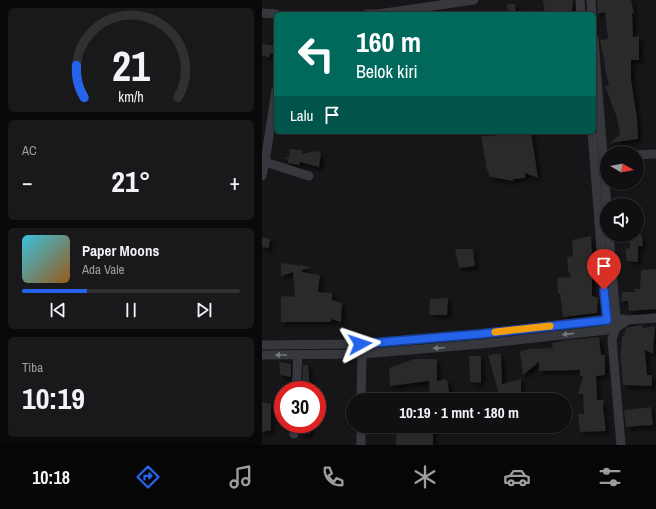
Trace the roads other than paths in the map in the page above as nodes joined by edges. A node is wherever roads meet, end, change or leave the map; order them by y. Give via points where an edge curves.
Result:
1 (474, 0) edge
2 (580, 0) edge
3 (591, 0) edge
4 (392, 12) edge
5 (581, 12) edge
6 (592, 12) edge
7 (262, 13) edge
8 (274, 14) edge
9 (596, 73) edge
10 (274, 103) edge
11 (593, 134) edge
12 (600, 146) edge
13 (600, 154) edge
14 (656, 154) edge
15 (644, 155) edge
16 (265, 162) junction
17 (262, 176) edge
18 (308, 176) dead end
19 (603, 190) edge
20 (609, 242) edge
21 (656, 318) edge
22 (611, 324) junction
23 (262, 345) edge
24 (362, 354) junction
25 (262, 355) edge
26 (298, 355) junction
27 (297, 381) edge
28 (361, 393) edge
29 (361, 433) edge
30 (361, 445) edge
31 (621, 445) edge

1 - 4 street
2 - 5 street
3 - 6 street
7 - 8 street
9 - 12 street
10 - 16 street
11 - 13 street
14 - 15 street
16 - 17 street
16 - 18 street
19 - 22 street
20 - 22 street
21 - 22 street
22 - 23 street via 360,344
22 -> 24 street via 481,344
22 - 31 street
24 - 26 street
24 - 28 street
26 -> 25 street
26 - 27 street
29 - 30 street

